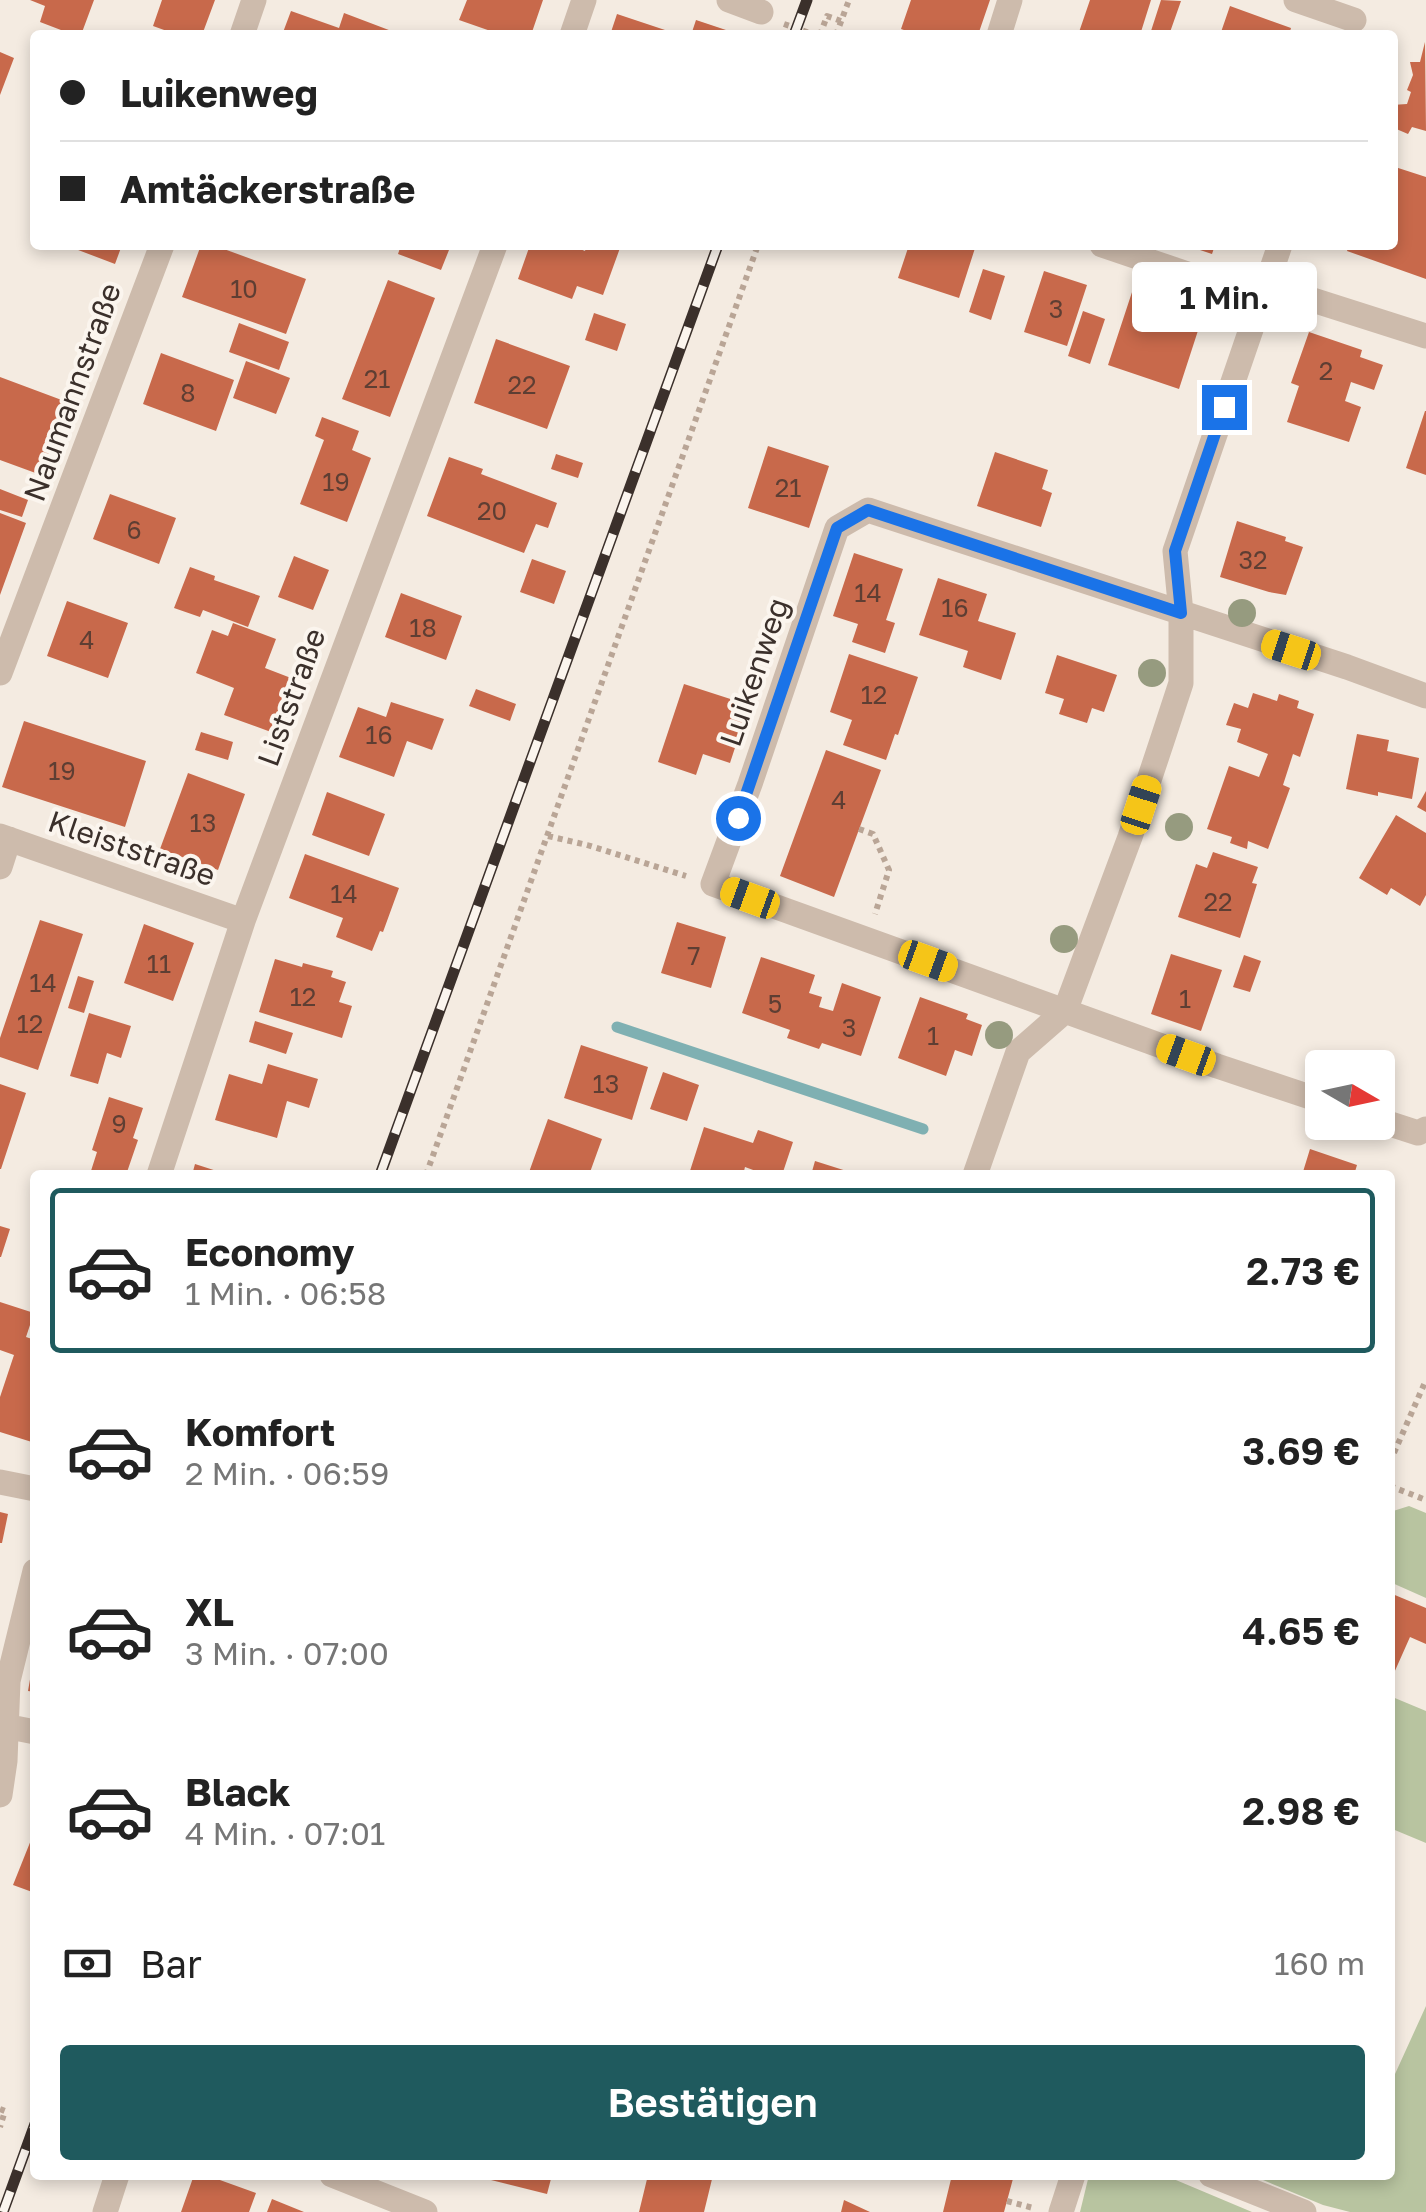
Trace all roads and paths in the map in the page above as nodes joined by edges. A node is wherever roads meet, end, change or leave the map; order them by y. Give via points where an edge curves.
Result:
1 (254, 0) edge
2 (584, 0) edge
3 (729, 0) edge
4 (849, 0) edge
5 (1010, 0) edge
6 (1296, 0) edge
7 (761, 12) dead end
8 (1354, 18) edge
9 (841, 21) junction
10 (244, 30) edge
11 (574, 30) edge
12 (822, 30) edge
13 (838, 30) edge
14 (1000, 30) edge
15 (160, 250) edge
16 (492, 250) edge
17 (756, 250) edge
18 (1119, 250) edge
19 (1278, 250) edge
20 (1264, 292) junction
21 (1426, 336) edge
22 (1181, 613) junction
23 (0, 673) edge
24 (1426, 696) edge
25 (859, 829) dead end
26 (548, 836) junction
27 (4, 837) edge
28 (0, 866) edge
29 (713, 884) junction
30 (243, 921) junction
31 (866, 939) junction
32 (1065, 1012) junction
33 (1305, 1095) edge
34 (1395, 1126) edge
35 (1426, 1129) edge
36 (161, 1170) edge
37 (428, 1170) edge
38 (977, 1170) edge
39 (1426, 1380) edge
40 (1395, 1451) edge
41 (0, 1482) edge
42 (30, 1488) edge
43 (1395, 1488) edge
44 (1426, 1500) edge
45 (30, 1591) edge
46 (3, 1726) edge
47 (30, 1731) edge
48 (0, 1795) edge
49 (0, 2110) edge
50 (0, 2128) edge
51 (115, 2180) edge
52 (345, 2180) edge
53 (1070, 2180) edge
54 (1224, 2180) edge
55 (1007, 2201) dead end
56 (1049, 2210) edge
57 (105, 2212) edge
58 (425, 2212) edge
59 (1304, 2212) edge

1 - 10 street
2 - 11 street
3 - 7 street
4 - 9 path
5 - 14 street
6 - 8 street
9 - 12 path via 827,16
9 - 13 path
15 - 23 street, Naumannstraße
16 - 30 street, Liststraße
17 - 26 path
18 - 20 street
19 - 20 street
20 - 21 street
20 - 22 street via 1175,551
22 - 24 street, Luikenweg
22 - 29 street, Luikenweg via 868,510 837,528
22 - 32 street via 1181,683
25 - 31 path via 873,834 889,870
26 - 29 path
26 - 37 path
27 - 28 street
27 - 30 street, Kleiststraße
29 - 31 street
30 - 36 street, Liststraße
31 - 32 street
32 - 33 street
32 - 38 street via 1018,1052
34 - 35 street
39 - 40 path
41 - 42 street
43 - 44 path
45 - 46 street
46 - 47 street
46 - 48 street
49 - 50 path
51 - 57 street
52 - 58 street
53 - 56 street
54 - 59 street
55 - 56 path

